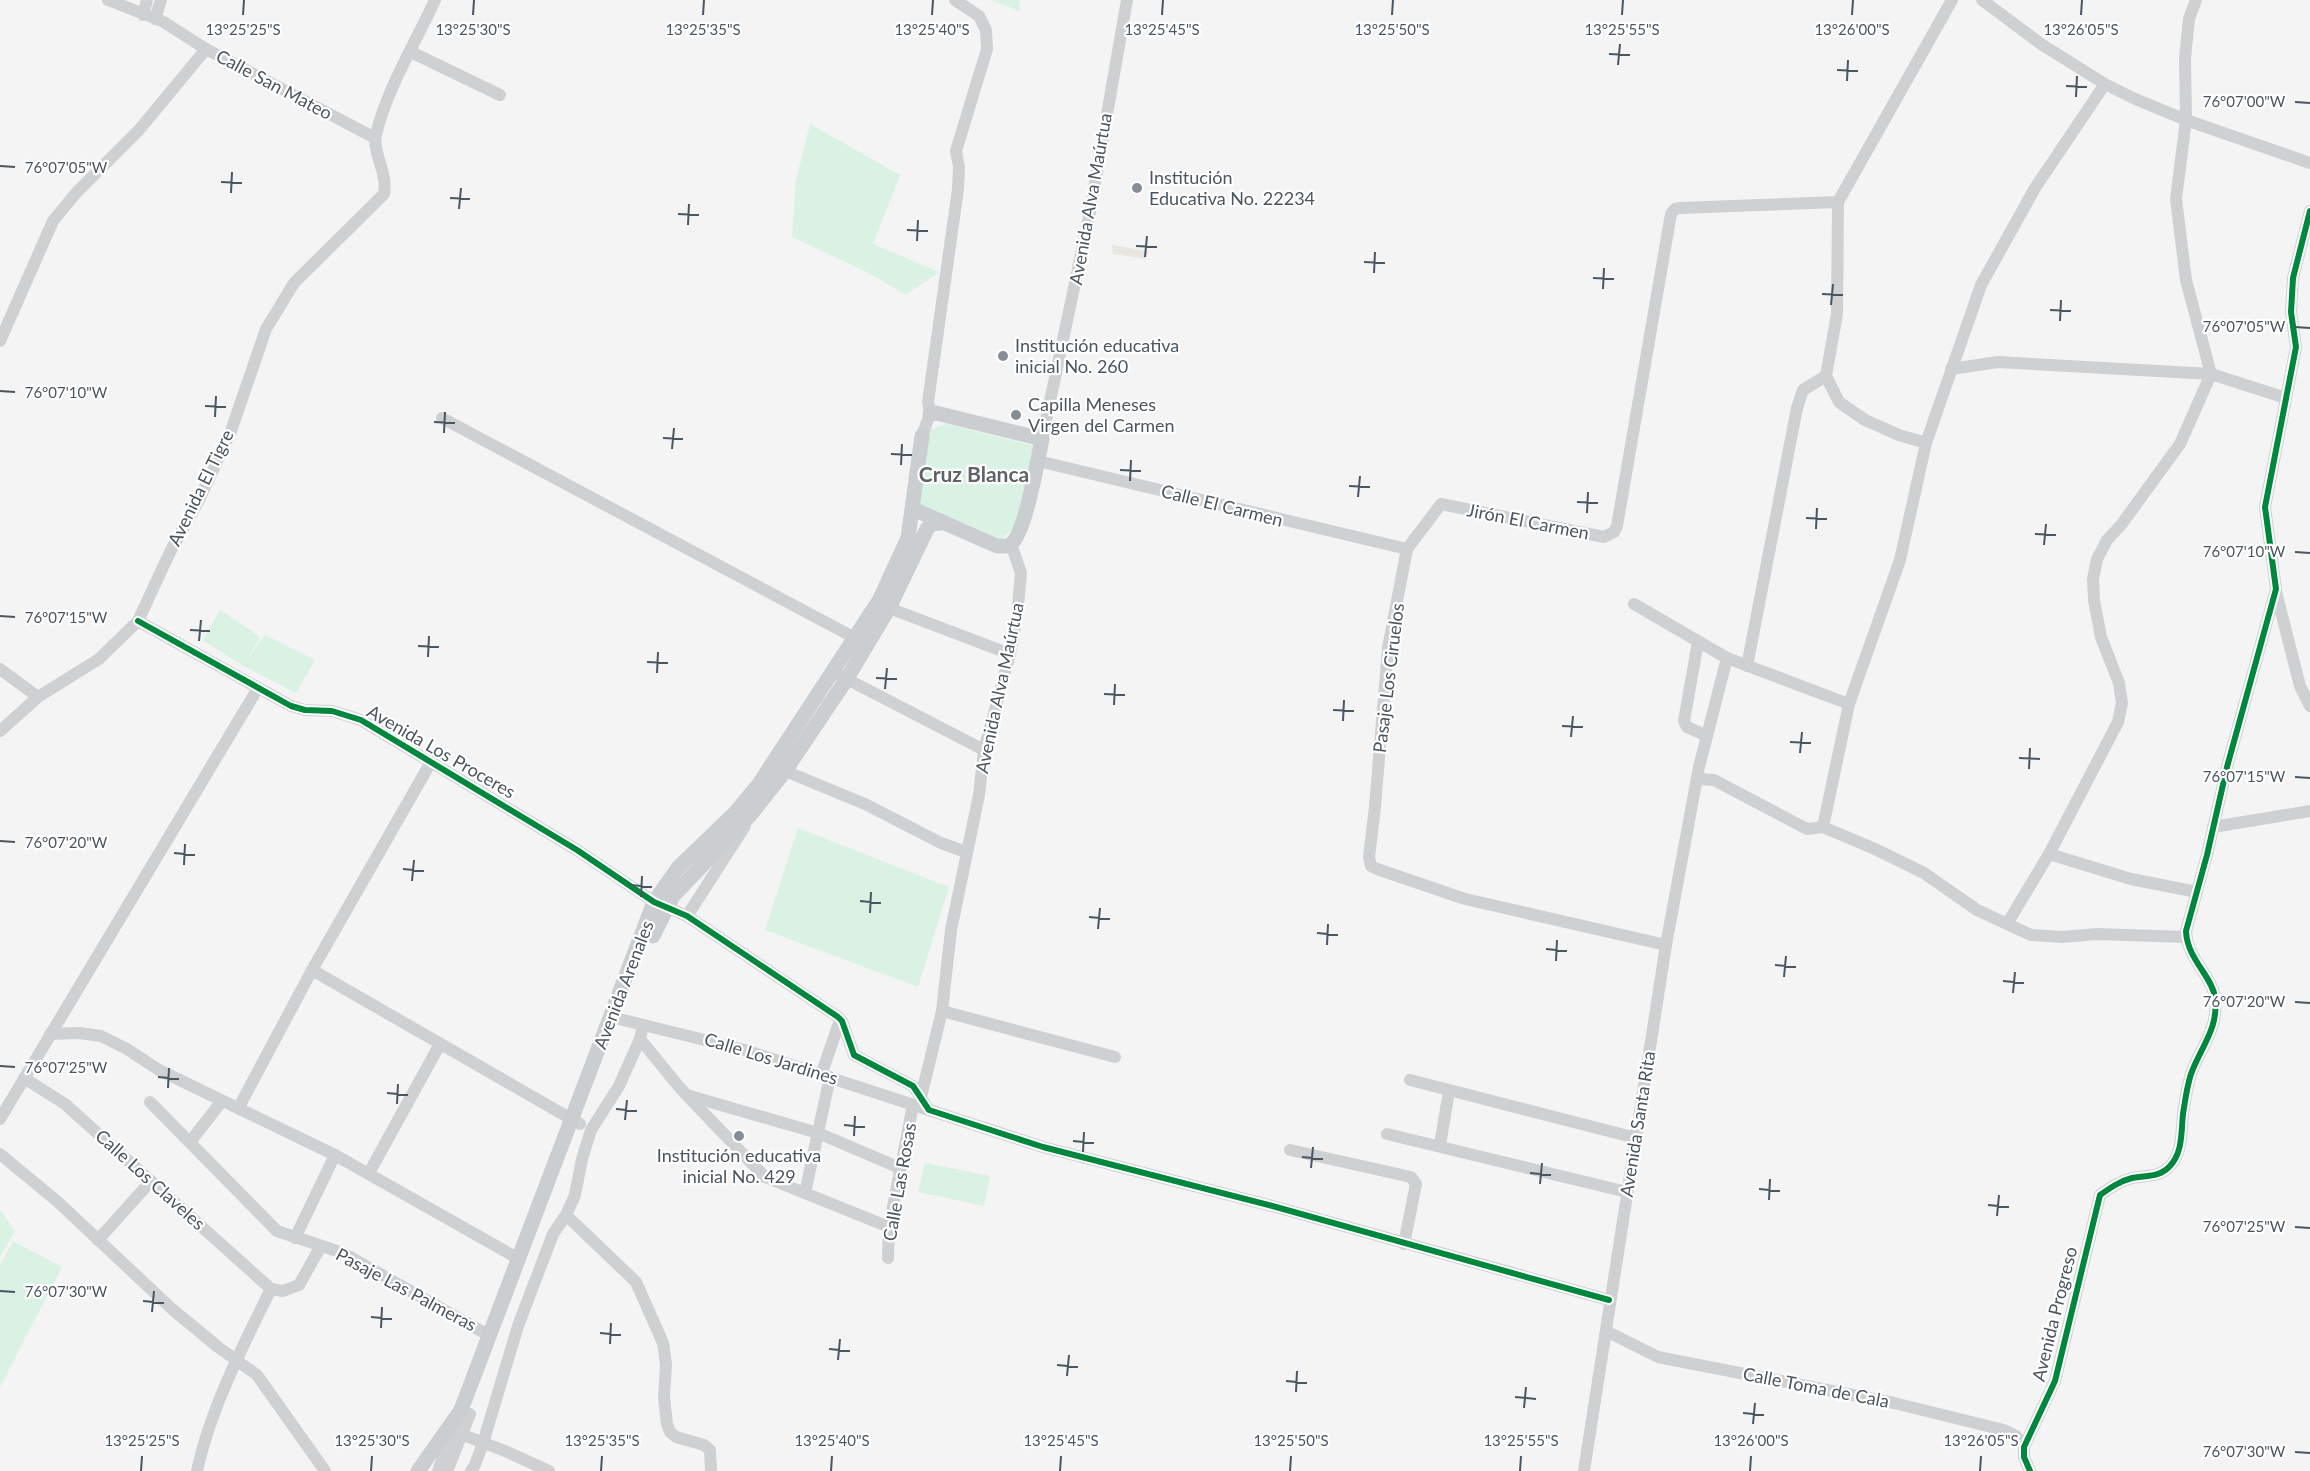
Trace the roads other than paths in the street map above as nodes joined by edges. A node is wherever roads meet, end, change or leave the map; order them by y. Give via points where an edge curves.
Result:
1 (108, 0) edge
2 (147, 0) edge
3 (160, 0) edge
4 (435, 0) edge
5 (955, 0) edge
6 (1127, 0) edge
7 (1952, 0) edge
8 (1982, 0) edge
9 (2196, 0) edge
10 (149, 17) junction
11 (206, 49) junction
12 (411, 52) junction
13 (2105, 84) junction
14 (500, 95) dead end
15 (2186, 120) junction
16 (375, 138) junction
17 (2310, 163) edge
18 (1838, 202) junction
19 (2310, 211) edge
20 (0, 341) edge
21 (1951, 369) junction
22 (2211, 374) junction
23 (1826, 376) junction
24 (2286, 398) junction
25 (930, 414) junction
26 (442, 418) dead end
27 (922, 436) joint
28 (1042, 439) junction
29 (1926, 443) junction
30 (1038, 461) junction
31 (1441, 504) joint
32 (913, 509) junction
33 (941, 523) junction
34 (1011, 544) junction
35 (1407, 549) junction
36 (2276, 589) junction
37 (1634, 604) dead end
38 (889, 609) junction
39 (138, 621) junction
40 (855, 638) junction
41 (1698, 642) junction
42 (1010, 654) junction
43 (1727, 658) junction
44 (1747, 666) junction
45 (0, 669) edge
46 (833, 671) junction
47 (846, 681) junction
48 (258, 688) junction
49 (38, 697) junction
50 (1849, 704) junction
51 (2310, 706) edge
52 (0, 730) edge
53 (1707, 736) junction
54 (984, 750) junction
55 (431, 762) junction
56 (785, 771) junction
57 (1697, 778) junction
58 (2310, 811) edge
59 (751, 814) junction
60 (1823, 827) junction
61 (2213, 827) junction
62 (966, 852) junction
63 (2049, 854) junction
64 (2197, 891) junction
65 (660, 905) junction
66 (687, 916) junction
67 (2007, 924) junction
68 (2187, 937) junction
69 (1666, 945) junction
70 (312, 970) junction
71 (942, 1011) junction
72 (616, 1019) junction
73 (840, 1020) junction
74 (643, 1026) junction
75 (50, 1034) junction
76 (640, 1039) junction
77 (440, 1044) junction
78 (1115, 1057) dead end
79 (826, 1076) junction
80 (24, 1078) junction
81 (1410, 1080) dead end
82 (1449, 1091) junction
83 (689, 1095) junction
84 (222, 1101) junction
85 (917, 1101) junction
86 (150, 1102) dead end
87 (239, 1107) junction
88 (0, 1119) edge
89 (577, 1122) junction
90 (818, 1133) junction
91 (1387, 1134) dead end
92 (1636, 1138) junction
93 (190, 1142) junction
94 (1440, 1145) junction
95 (1290, 1150) dead end
96 (0, 1154) edge
97 (335, 1155) junction
98 (900, 1168) junction
99 (369, 1173) junction
100 (151, 1181) junction
101 (1628, 1192) junction
102 (805, 1193) junction
103 (566, 1215) junction
104 (889, 1227) junction
105 (295, 1238) junction
106 (98, 1239) junction
107 (1404, 1244) junction
108 (321, 1246) junction
109 (888, 1258) dead end
110 (519, 1259) junction
111 (271, 1289) junction
112 (1609, 1300) junction
113 (1606, 1331) junction
114 (490, 1336) junction
115 (236, 1359) junction
116 (465, 1413) junction
117 (455, 1436) junction
118 (483, 1443) junction
119 (2024, 1447) junction
120 (197, 1471) edge
121 (325, 1471) edge
122 (418, 1471) edge
123 (430, 1471) edge
124 (438, 1471) edge
125 (447, 1471) edge
126 (471, 1471) edge
127 (549, 1471) edge
128 (711, 1471) edge
129 (1584, 1471) edge
130 (2030, 1471) edge

1 - 10 street, Calle San Mateo
2 - 10 street
3 - 10 street
4 - 12 street
5 - 25 street via 979,16 986,30 987,49 956,151 958,189 928,402
6 - 28 street, Avenida Alva Maúrtua via 1090,212
7 - 18 street
8 - 13 street
9 - 15 street via 2185,58
10 - 11 street, Calle San Mateo
11 - 16 street, Calle San Mateo
11 - 20 street via 139,130 53,221
12 - 14 street
12 - 16 street via 387,100
13 - 15 street
13 - 21 street via 2035,189 1981,285
15 - 17 street
15 - 22 street via 2176,199 2186,280
16 - 39 street, Avenida El Tigre via 386,182 384,194 294,283 266,329 231,431
18 - 23 street via 1838,314
18 - 31 street, Jirón El Carmen via 1680,208 1671,214 1614,532 1604,537
19 - 24 street via 2294,278 2291,312 2296,346
21 - 22 street via 1998,362
21 - 29 street
22 - 24 street
22 - 63 street via 2180,444 2107,540 2097,559 2094,600 2122,703 2118,722
23 - 29 street via 1839,402 1865,420
23 - 44 street via 1803,390 1797,408
24 - 36 street via 2265,507
25 - 27 street
25 - 28 main road
26 - 40 street
27 - 32 main road, Avenida Arenales
28 - 30 main road, Avenida Alva Maúrtua
29 - 50 street via 1900,560
30 - 34 main road, Avenida Alva Maúrtua via 1021,529
30 - 35 street, Calle El Carmen
31 - 35 street, Pasaje Los Ciruelos
32 - 33 main road
32 - 40 main road, Avenida Arenales via 908,538 880,599
33 - 34 main road via 997,546
33 - 38 main road via 931,524 927,529
34 - 42 street, Avenida Alva Maúrtua via 1022,578
35 - 69 street, Pasaje Los Ciruelos via 1388,648 1370,863 1377,870 1465,899
36 - 51 street via 2300,686
36 - 61 street
37 - 41 street
38 - 42 street
38 - 47 main road
39 - 48 street, Avenida Los Proceres
39 - 49 street, Avenida El Tigre via 99,659
40 - 46 main road, Avenida Arenales
41 - 43 street
41 - 53 street via 1684,721 1687,727
42 - 54 street, Avenida Alva Maúrtua
43 - 44 street
43 - 53 street, Avenida Santa Rita
44 - 50 street
45 - 49 street
46 - 47 street
46 - 65 main road, Avenida Arenales via 759,784 678,868
47 - 54 street
47 - 56 main road
48 - 55 street, Avenida Los Proceres via 291,706 332,711 361,720
48 - 75 street
49 - 52 street, Avenida El Tigre
50 - 60 street
53 - 57 street, Avenida Santa Rita
54 - 62 street, Avenida Alva Maúrtua
55 - 65 street, Avenida Los Proceres
55 - 70 street
56 - 59 main road
56 - 62 street
57 - 60 street via 1713,780 1807,829
57 - 69 street, Avenida Santa Rita
58 - 61 street
59 - 65 main road
59 - 66 street
60 - 67 street via 1924,873 1977,910
61 - 64 street
62 - 71 street, Avenida Alva Maúrtua via 951,930
63 - 64 street via 2131,879
63 - 67 street
64 - 68 street
65 - 66 street, Avenida Los Proceres
65 - 72 main road, Avenida Arenales
66 - 73 street, Avenida Los Proceres
67 - 68 street via 2031,935 2049,937
68 - 119 street, Avenida Progreso via 2215,994 2216,1013 2212,1031 2191,1074 2180,1147 2162,1173 2133,1178 2100,1195 2055,1381
69 - 92 street, Avenida Santa Rita
70 - 77 street
70 - 87 street
71 - 78 street
71 - 85 street, Avenida Alva Maúrtua
72 - 74 street, Calle Los Jardines
72 - 89 main road, Avenida Arenales
73 - 79 street
73 - 85 street via 854,1055 913,1086
74 - 76 street
74 - 79 street, Calle Los Jardines via 694,1036
75 - 80 street
75 - 84 street via 101,1036
76 - 83 street
76 - 103 street via 619,1086 591,1130 576,1195
77 - 89 street
77 - 99 street
79 - 85 street, Calle Los Jardines
79 - 90 street
80 - 88 street
80 - 100 street, Calle Los Claveles via 65,1104
81 - 82 street
82 - 92 street
82 - 94 street
83 - 90 street
83 - 102 street via 765,1177
84 - 87 street
84 - 93 street
85 - 98 street, Calle Las Rosas
85 - 107 street, Calle Los Jardines via 928,1110 1043,1147
86 - 93 street, Pasaje Las Palmeras
87 - 97 street
89 - 110 main road, Avenida Arenales
89 - 116 main road
90 - 98 street
90 - 102 street
91 - 94 street
92 - 101 street, Avenida Santa Rita
93 - 105 street, Pasaje Las Palmeras via 277,1231
94 - 101 street
95 - 107 street via 1414,1179
96 - 106 street
97 - 99 street
97 - 105 street
98 - 104 street, Calle Las Rosas
99 - 110 street
100 - 106 street
100 - 111 street, Calle Los Claveles
101 - 112 street, Avenida Santa Rita
102 - 104 street
103 - 118 street via 553,1234 518,1326
103 - 128 street via 636,1282 663,1343 664,1398 670,1432 710,1450
104 - 109 street, Calle Las Rosas
105 - 108 street, Pasaje Las Palmeras
106 - 115 street via 172,1309
107 - 112 street, Calle Los Jardines
108 - 111 street via 299,1285
108 - 114 street, Pasaje Las Palmeras via 343,1253
110 - 114 main road, Avenida Arenales
111 - 115 street
112 - 113 street, Avenida Santa Rita
113 - 119 street, Calle Toma de Cala via 1658,1357 2004,1430 2016,1436
113 - 129 street, Avenida Santa Rita
114 - 116 main road, Avenida Arenales
115 - 120 street
115 - 121 street via 257,1375
116 - 117 main road
116 - 122 main road, Avenida Arenales
117 - 118 street
117 - 123 main road
117 - 124 street
117 - 125 street
118 - 126 street
118 - 127 street
119 - 130 street

